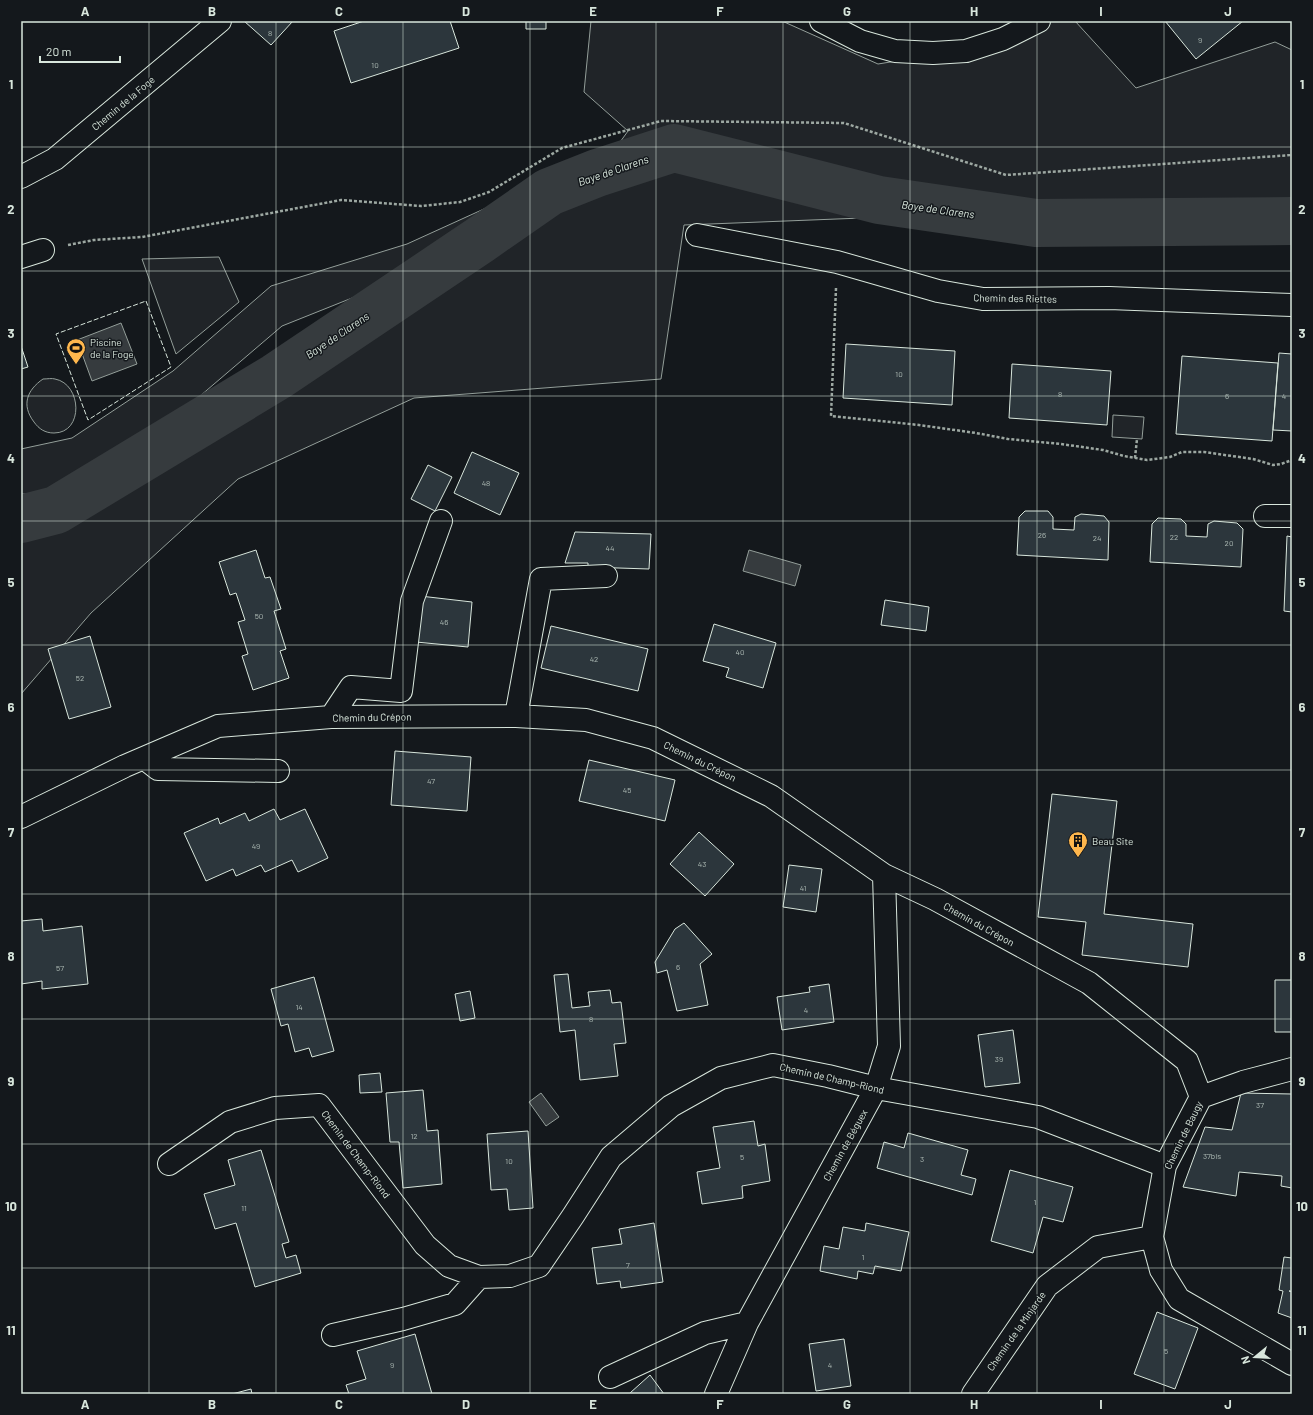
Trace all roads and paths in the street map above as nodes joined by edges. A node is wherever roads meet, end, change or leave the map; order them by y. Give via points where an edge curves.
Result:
1 (220, 21) edge
2 (821, 21) edge
3 (1039, 21) edge
4 (1292, 155) edge
5 (21, 177) edge
6 (697, 235) dead end
7 (43, 250) joint
8 (21, 257) edge
9 (837, 262) junction
10 (1292, 305) edge
11 (1137, 439) dead end
12 (1135, 458) junction
13 (1292, 460) edge
14 (1265, 516) dead end
15 (1292, 516) edge
16 (441, 521) dead end
17 (606, 576) dead end
18 (516, 716) junction
19 (331, 717) junction
20 (144, 758) junction
21 (278, 771) dead end
22 (21, 816) edge
23 (884, 875) junction
24 (1292, 1069) edge
25 (876, 1088) junction
26 (1201, 1097) junction
27 (169, 1164) dead end
28 (1165, 1166) junction
29 (1152, 1237) junction
30 (479, 1277) junction
31 (747, 1323) junction
32 (334, 1335) dead end
33 (1292, 1364) edge
34 (610, 1378) dead end
35 (716, 1394) edge
36 (973, 1394) edge

1 - 5 street, Chemin de la Foge via 56,159
2 - 3 street via 860,41 895,51 933,52 966,51 1003,38
4 - 7 path via 1006,175 844,123 661,121 562,148 489,192 460,202 421,206 341,200 142,237 94,240
6 - 9 street, Chemin des Riettes
7 - 8 street
9 - 10 street, Chemin des Riettes via 938,292 982,299 1109,298
9 - 12 path via 831,416 1089,448
11 - 12 path
12 - 13 path via 1147,460 1170,457 1182,452 1204,452 1273,464
14 - 15 street
16 - 19 street via 412,601 401,691 351,687
17 - 18 street via 541,579
18 - 19 street, Chemin du Crépon
18 - 23 street, Chemin du Crépon via 586,720 653,738 772,796
19 - 20 street, Chemin du Crépon via 218,726
20 - 21 street via 158,769
20 - 22 street, Chemin du Crépon
23 - 25 street, Chemin de Béguex via 889,1046
23 - 26 street, Chemin du Crépon via 935,899 1089,984 1187,1061
24 - 26 street
25 - 28 street, Chemin de Champ-Riond via 1038,1117
25 - 30 street, Chemin de Champ-Riond via 773,1065 721,1078 671,1106 611,1157 539,1266 510,1276
25 - 31 street, Chemin de Béguex
26 - 28 street, Chemin de Baugy
27 - 30 street, Chemin de Champ-Riond via 230,1122 275,1108 320,1105 425,1245 449,1266
28 - 29 street, Chemin de Baugy
29 - 33 street, Chemin de Baugy via 1161,1270 1179,1299
29 - 36 street, Chemin de la Minjarde via 1098,1247 1047,1286
30 - 32 street via 455,1304
31 - 34 street via 705,1333
31 - 35 street, Chemin de Béguex

